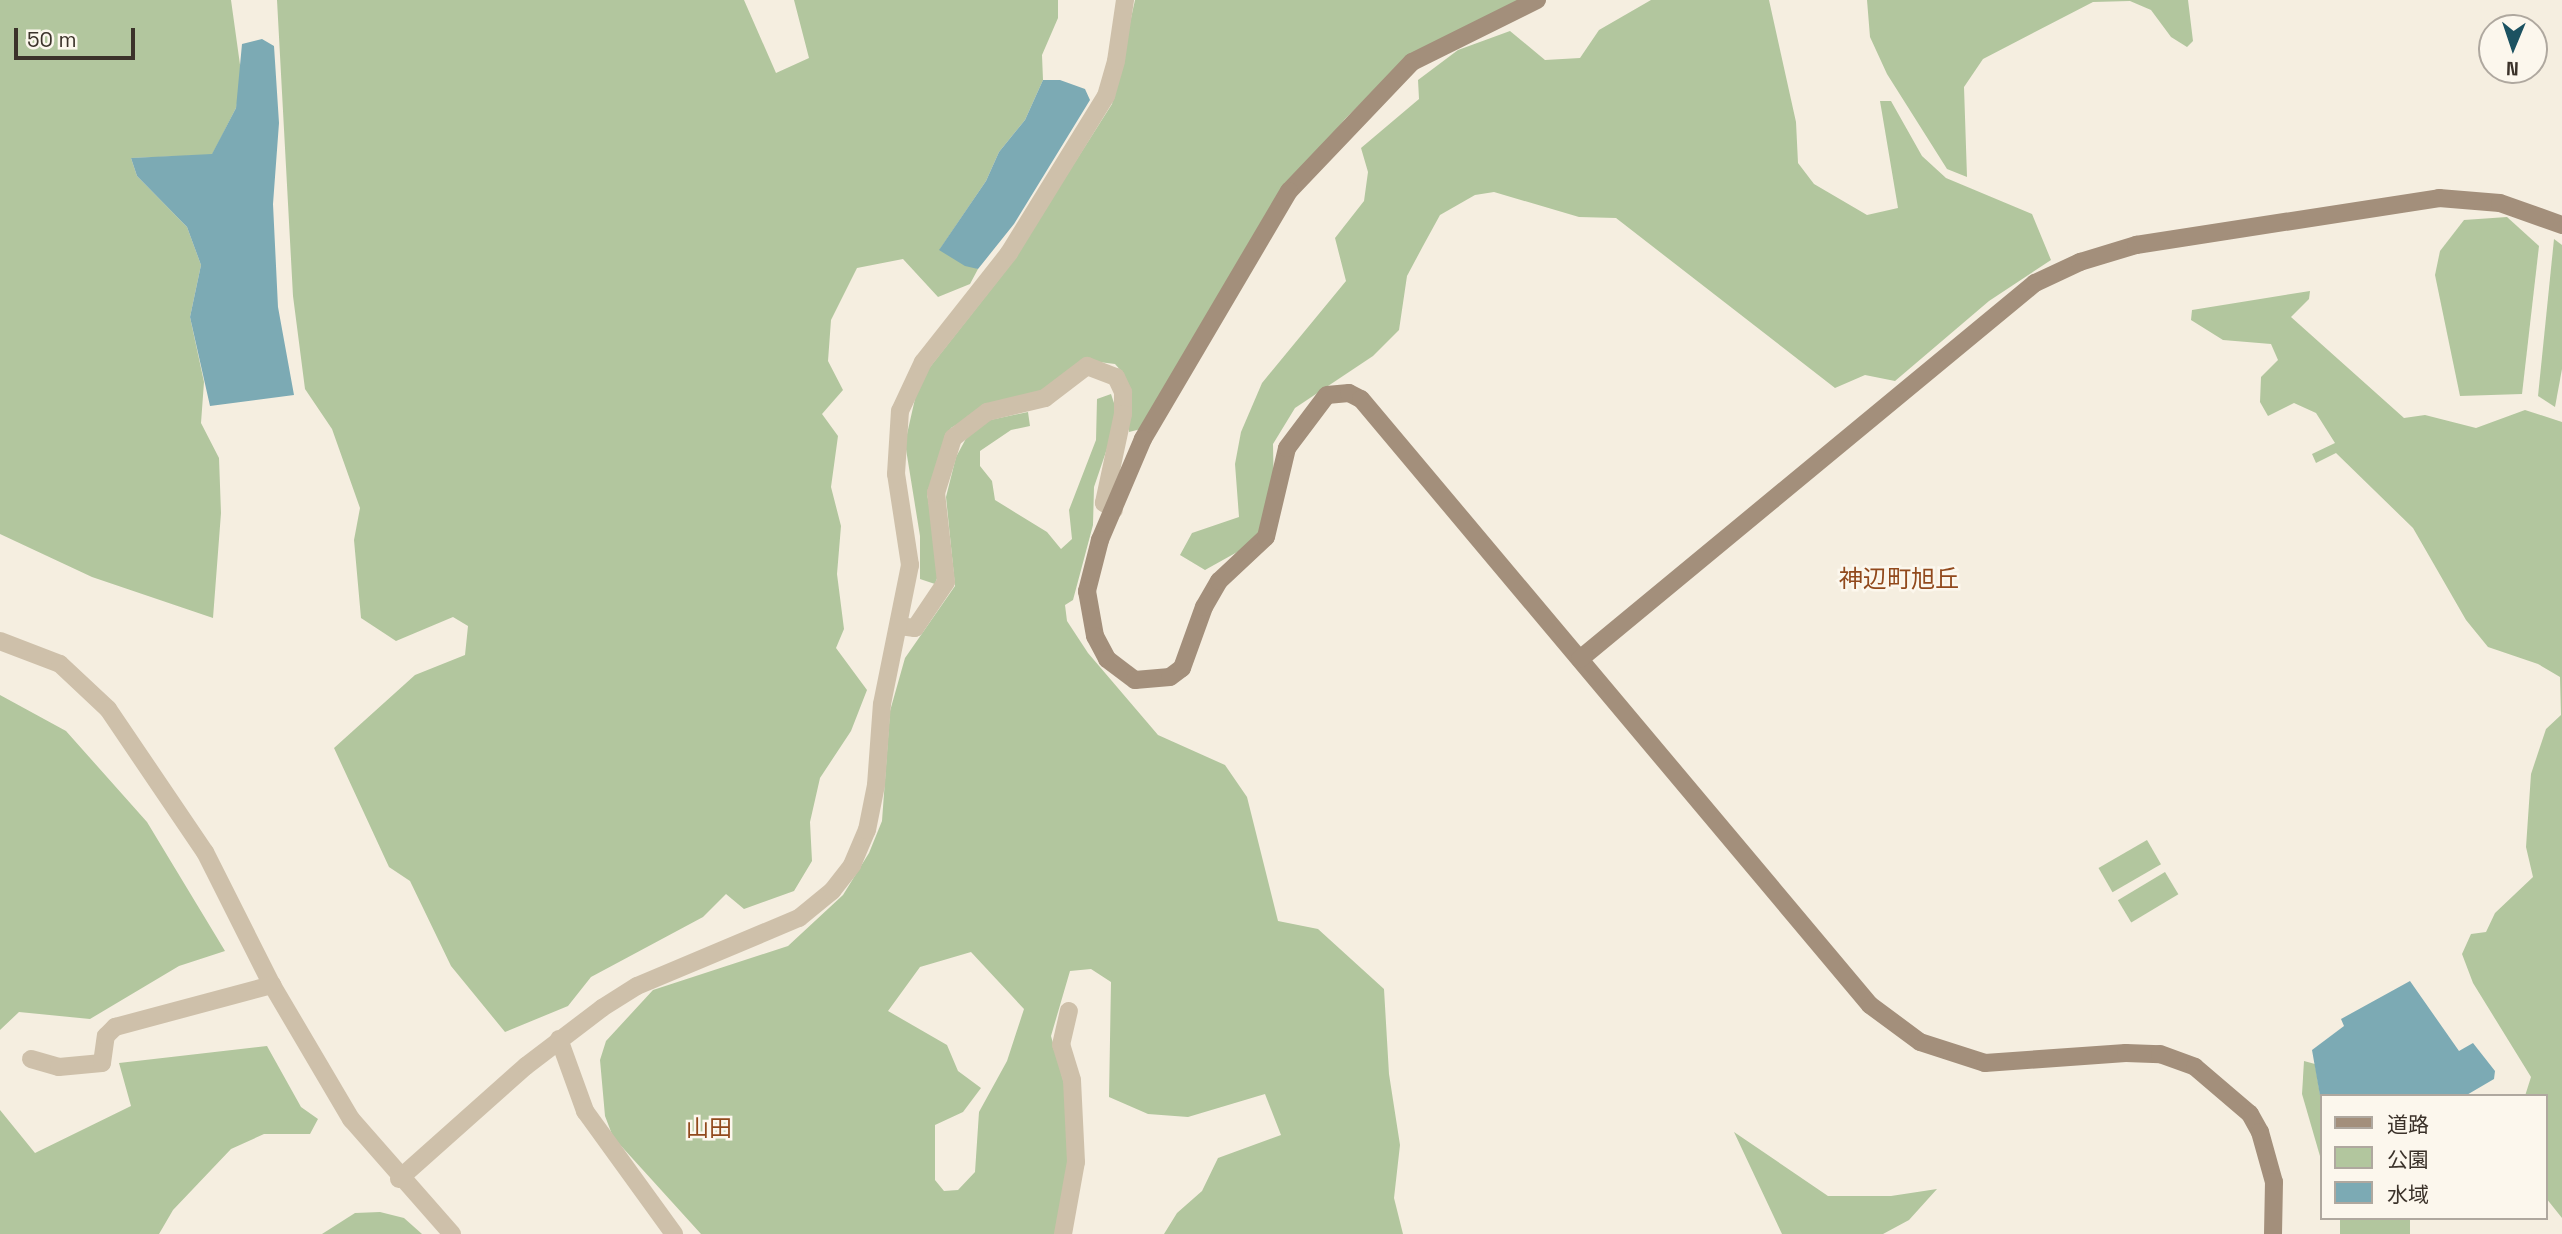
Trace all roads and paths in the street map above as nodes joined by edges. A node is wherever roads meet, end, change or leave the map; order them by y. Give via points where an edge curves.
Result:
1 (1125, 0) edge
2 (1537, 0) edge
3 (2562, 225) edge
4 (1114, 510) junction
5 (900, 626) junction
6 (0, 641) edge
7 (1580, 659) junction
8 (272, 985) junction
9 (1069, 1011) dead end
10 (559, 1039) junction
11 (32, 1059) dead end
12 (404, 1176) junction
13 (452, 1234) edge
14 (674, 1234) edge
15 (1063, 1234) edge
16 (2273, 1234) edge

1 - 5 street via 1106,96 1009,253 923,362 900,411 896,474 910,565
2 - 4 street via 1412,62 1289,191 1143,439
3 - 7 street via 2500,203 2439,198 2136,245 2080,261 2035,283 2002,309
4 - 5 street via 1104,503 1123,414 1123,392 1116,377 1087,366 1045,398 987,412 953,438 936,493 946,582 915,628
4 - 7 street via 1100,540 1087,591 1095,636 1107,659 1135,680 1170,677 1188,657 1204,607 1219,581 1266,537 1279,492 1281,461 1294,437 1327,396 1349,393 1361,399
5 - 10 street via 882,704 876,785 867,830 852,865 832,891 799,918 752,942 637,986
6 - 8 street via 60,664 108,709 205,852
7 - 16 street via 1870,1005 1920,1042 1985,1063 2126,1053 2160,1054 2195,1067 2250,1114 2260,1132 2274,1182
8 - 11 street via 115,1027 106,1036 102,1063 59,1067
8 - 12 street via 351,1119
9 - 15 street via 1061,1045 1072,1080 1076,1162
10 - 12 street
10 - 14 street via 585,1111
12 - 13 street

